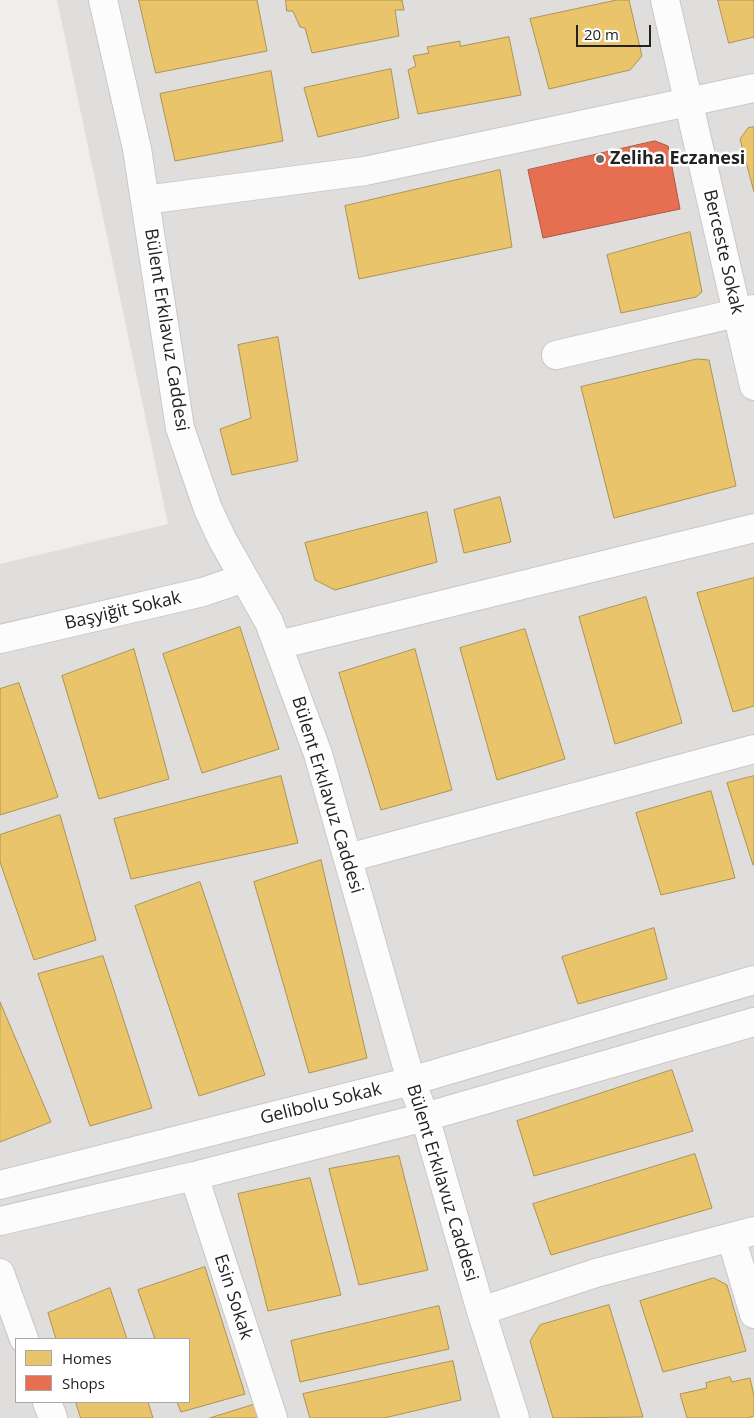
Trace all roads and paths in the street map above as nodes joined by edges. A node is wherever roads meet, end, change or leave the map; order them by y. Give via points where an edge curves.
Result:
1 (103, 0) edge
2 (665, 0) edge
3 (754, 88) edge
4 (688, 102) junction
5 (145, 200) junction
6 (745, 310) edge
7 (556, 355) dead end
8 (754, 386) edge
9 (754, 528) edge
10 (244, 578) junction
11 (0, 639) edge
12 (278, 645) junction
13 (754, 750) edge
14 (348, 858) junction
15 (754, 980) edge
16 (754, 1022) edge
17 (411, 1082) junction
18 (425, 1117) junction
19 (194, 1176) junction
20 (0, 1185) edge
21 (0, 1221) edge
22 (742, 1234) edge
23 (0, 1273) edge
24 (481, 1311) junction
25 (754, 1314) edge
26 (24, 1338) edge
27 (47, 1403) edge
28 (53, 1418) edge
29 (273, 1418) edge
30 (515, 1418) edge

1 - 5 street, Bülent Erkılavuz Caddesi via 137,149
2 - 4 street, Berceste Sokak
3 - 4 street
4 - 5 street via 365,171
4 - 6 street, Berceste Sokak
5 - 10 street, Bülent Erkılavuz Caddesi via 180,428 208,509
6 - 7 street
6 - 8 street, Berceste Sokak
9 - 12 street
10 - 11 street, Başyiğit Sokak via 204,592
10 - 12 street, Bülent Erkılavuz Caddesi
12 - 14 street, Bülent Erkılavuz Caddesi via 318,754
13 - 14 street
14 - 17 street, Bülent Erkılavuz Caddesi
15 - 17 street, Gelibolu Sokak
16 - 18 street
17 - 18 street, Bülent Erkılavuz Caddesi
17 - 20 street, Gelibolu Sokak
18 - 19 street
18 - 24 street, Bülent Erkılavuz Caddesi
19 - 21 street
19 - 29 street, Esin Sokak
22 - 24 street via 596,1273
22 - 25 street
23 - 26 street
24 - 30 street, Bülent Erkılavuz Caddesi
27 - 28 street

